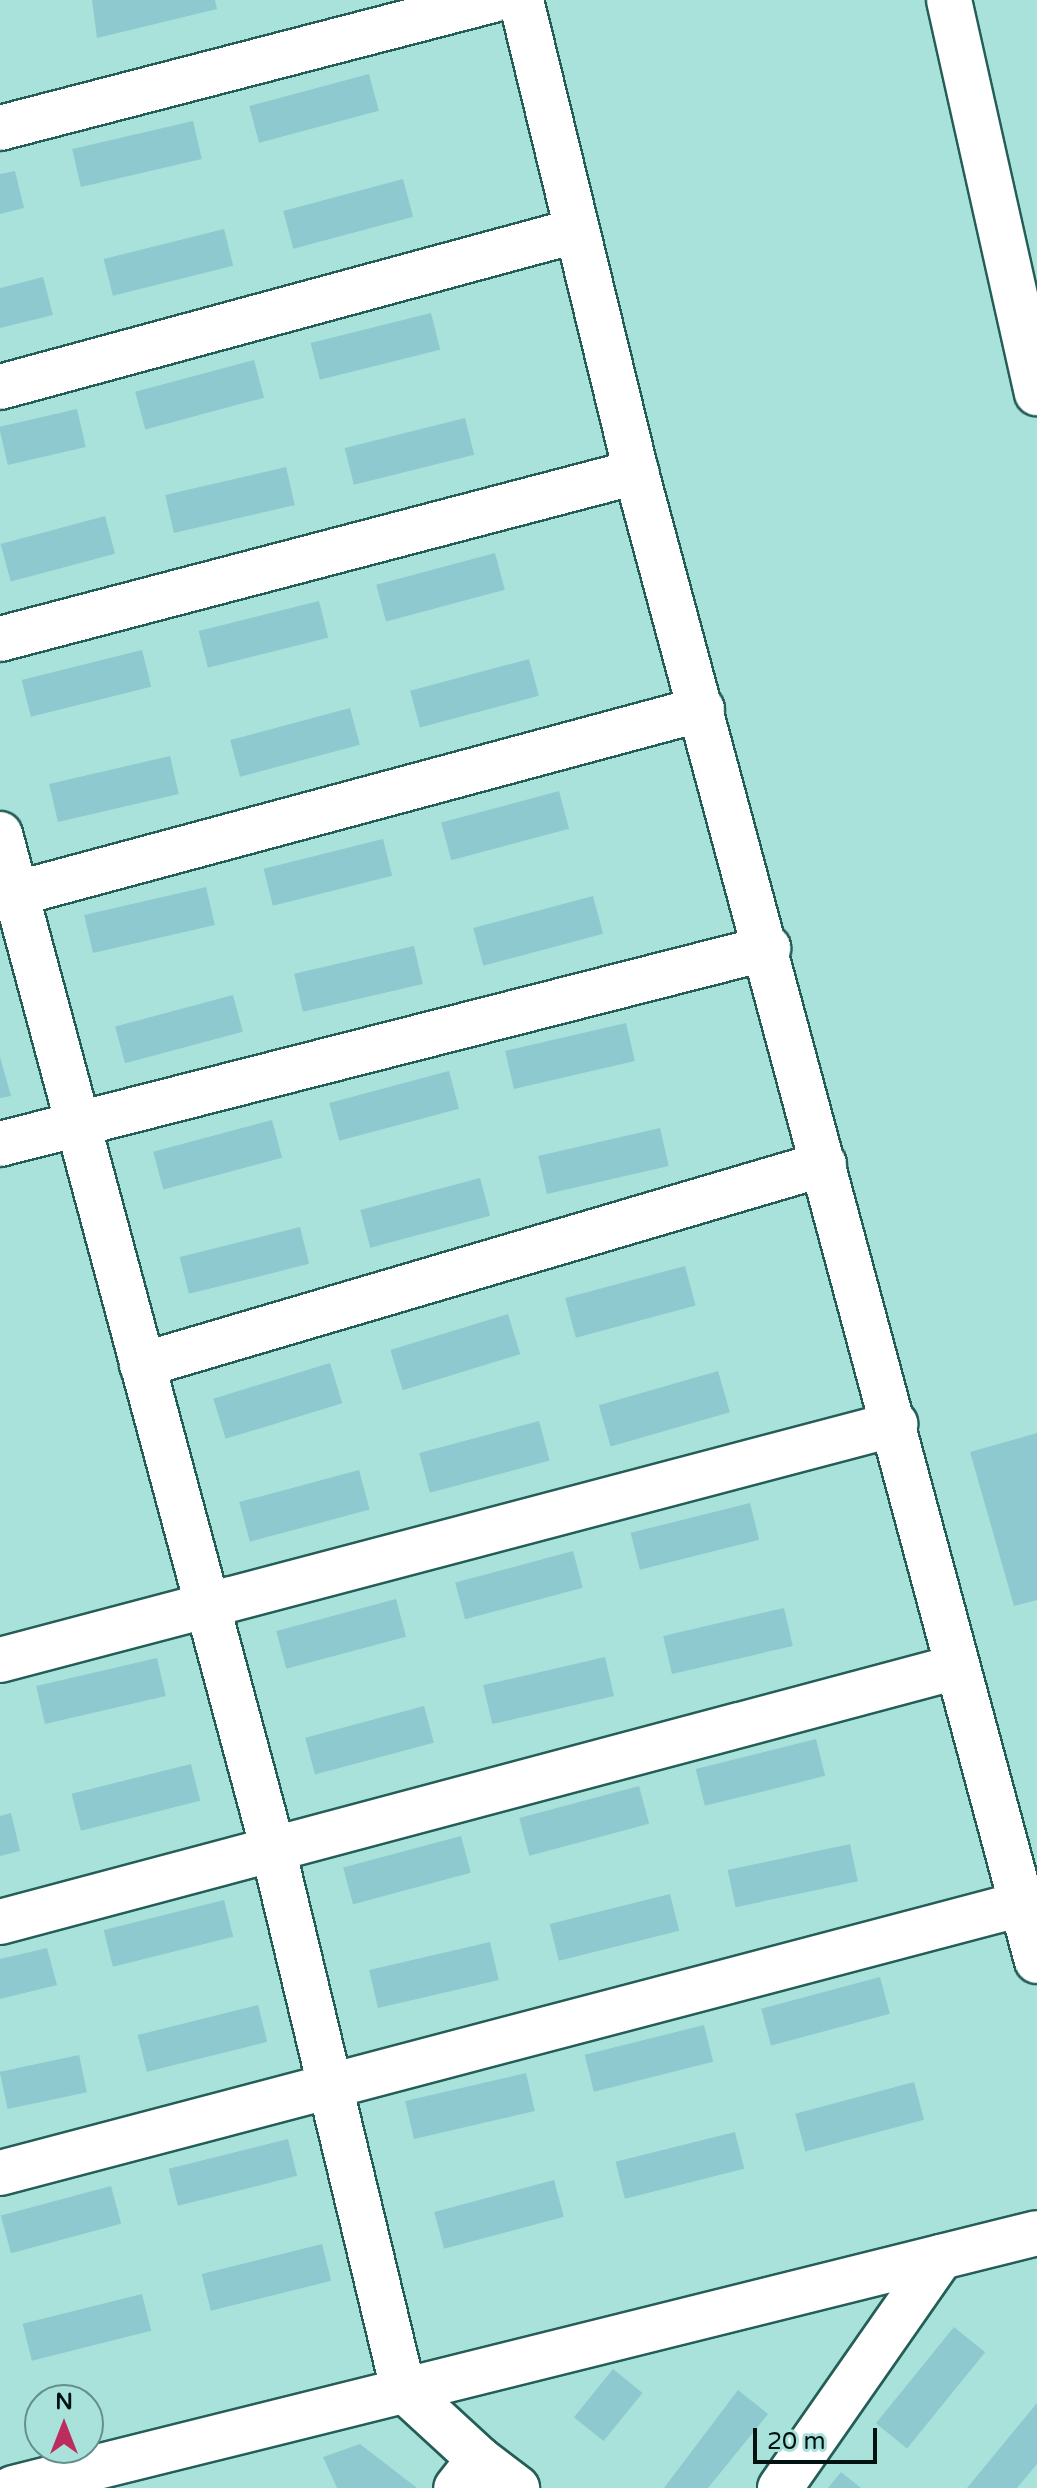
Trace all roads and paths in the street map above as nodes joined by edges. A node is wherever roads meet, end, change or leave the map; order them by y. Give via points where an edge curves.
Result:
1 (493, 0) edge
2 (521, 0) edge
3 (952, 1) edge
4 (0, 128) edge
5 (575, 231) junction
6 (1026, 294) edge
7 (0, 387) edge
8 (1037, 393) edge
9 (636, 472) junction
10 (0, 639) edge
11 (702, 709) junction
12 (0, 834) edge
13 (8, 896) edge
14 (768, 948) junction
15 (76, 1123) junction
16 (0, 1144) edge
17 (824, 1164) junction
18 (142, 1365) junction
19 (895, 1424) junction
20 (207, 1607) junction
21 (0, 1660) edge
22 (957, 1667) junction
23 (273, 1849) junction
24 (1022, 1904) junction
25 (0, 1922) edge
26 (1037, 1961) edge
27 (333, 2082) junction
28 (0, 2173) edge
29 (1037, 2233) edge
30 (941, 2257) junction
31 (403, 2389) junction
32 (468, 2473) edge
33 (13, 2488) edge
34 (517, 2488) edge
35 (780, 2488) edge

1 - 4 street
2 - 5 street
3 - 6 street
5 - 7 street
5 - 9 street
6 - 8 street
9 - 10 street
9 - 11 street
11 - 13 street
11 - 14 street
12 - 13 street
13 - 15 street
14 - 15 street
14 - 17 street
15 - 16 street
15 - 18 street
17 - 18 street
17 - 19 street
18 - 20 street
19 - 20 street
19 - 22 street
20 - 21 street
20 - 23 street
22 - 23 street
22 - 24 street
23 - 25 street
23 - 27 street
24 - 26 street
24 - 27 street
27 - 28 street
27 - 31 street
29 - 30 street
30 - 31 street
30 - 35 street
31 - 32 street
31 - 33 street
32 - 34 street

